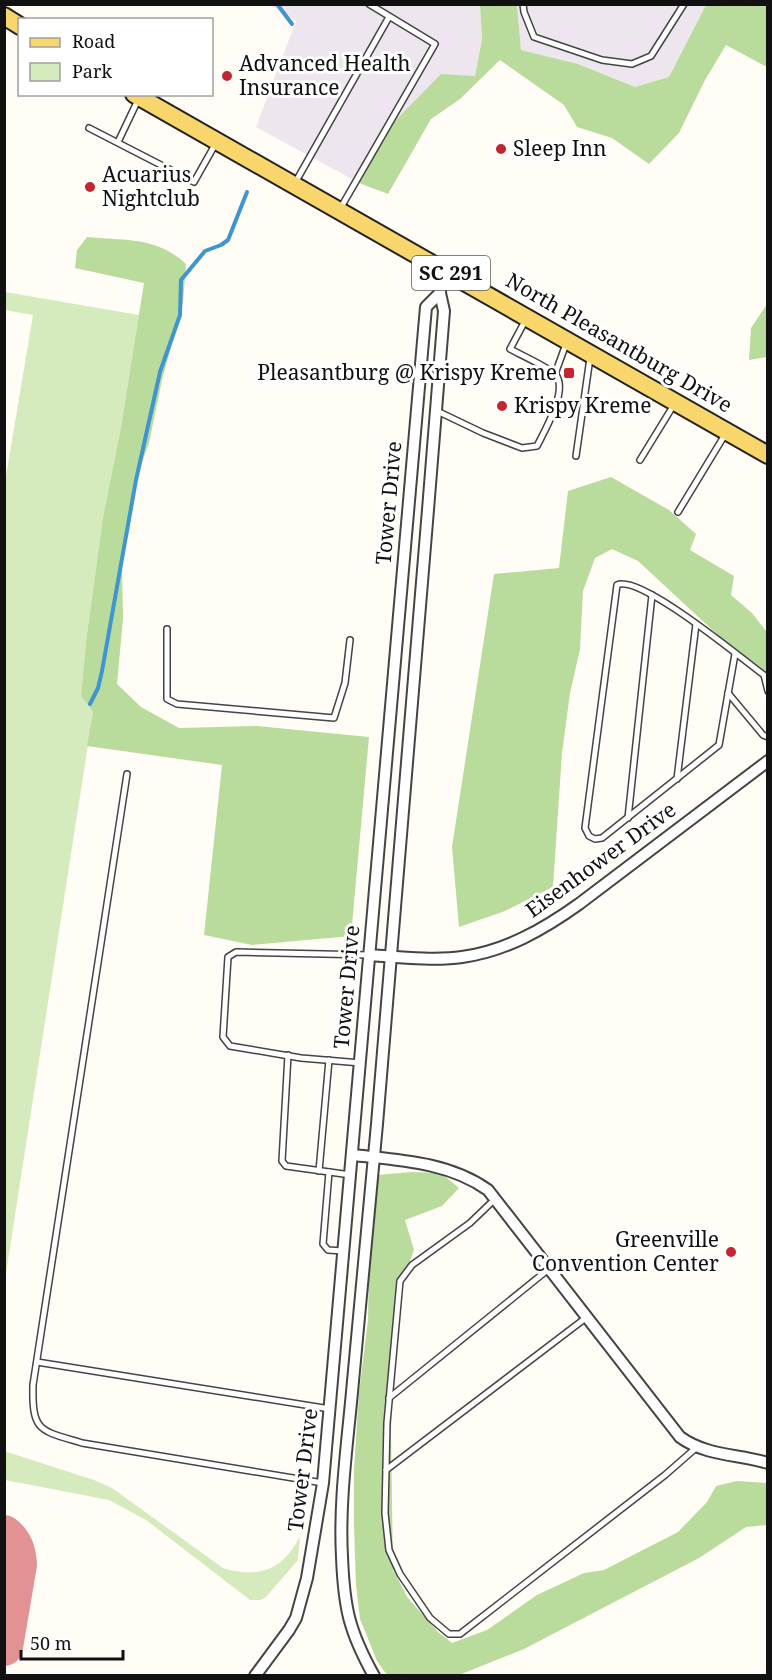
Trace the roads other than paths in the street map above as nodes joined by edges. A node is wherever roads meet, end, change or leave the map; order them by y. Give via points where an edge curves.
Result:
1 (369, 4) edge
2 (523, 4) edge
3 (684, 4) edge
4 (4, 16) edge
5 (389, 17) junction
6 (18, 25) edge
7 (137, 96) edge
8 (88, 128) dead end
9 (118, 142) junction
10 (217, 142) junction
11 (294, 185) junction
12 (339, 210) junction
13 (441, 267) junction
14 (440, 293) junction
15 (528, 317) junction
16 (568, 340) junction
17 (590, 353) junction
18 (555, 374) junction
19 (676, 402) junction
20 (436, 410) junction
21 (727, 431) junction
22 (768, 455) edge
23 (576, 456) dead end
24 (640, 460) dead end
25 (678, 512) dead end
26 (652, 595) junction
27 (696, 624) junction
28 (167, 629) dead end
29 (350, 640) dead end
30 (735, 654) junction
31 (768, 691) edge
32 (728, 693) junction
33 (768, 737) edge
34 (768, 761) edge
35 (127, 774) dead end
36 (677, 779) junction
37 (628, 818) junction
38 (370, 955) junction
39 (392, 956) junction
40 (288, 1056) junction
41 (329, 1060) junction
42 (360, 1063) junction
43 (353, 1155) junction
44 (374, 1157) junction
45 (319, 1171) junction
46 (329, 1172) junction
47 (351, 1175) junction
48 (495, 1199) junction
49 (344, 1251) junction
50 (549, 1268) junction
51 (587, 1317) junction
52 (37, 1362) junction
53 (389, 1398) junction
54 (330, 1409) junction
55 (697, 1447) junction
56 (768, 1463) edge
57 (386, 1470) junction
58 (322, 1483) junction
59 (255, 1676) edge
60 (374, 1676) edge

1 - 5 lane
2 - 3 lane via 534,37 602,60 632,64 651,56
4 - 6 main road
5 - 11 lane
5 - 12 lane via 435,44
7 - 9 lane
7 - 10 main road, North Pleasantburg Drive / SC 291
8 - 9 lane
9 - 10 lane via 196,182
10 - 11 main road, North Pleasantburg Drive / SC 291
11 - 12 main road, North Pleasantburg Drive / SC 291
12 - 13 main road, North Pleasantburg Drive / SC 291
13 - 14 street, Tower Drive
13 - 15 main road, North Pleasantburg Drive / SC 291
14 - 20 street, Tower Drive via 444,311
14 - 38 street, Tower Drive via 426,307
15 - 16 main road, North Pleasantburg Drive / SC 291
15 - 18 lane via 510,349
16 - 17 main road, North Pleasantburg Drive / SC 291
16 - 18 lane
17 - 19 main road, North Pleasantburg Drive / SC 291
17 - 23 lane
18 - 20 lane via 560,384 555,410 537,446 522,448
19 - 21 main road, North Pleasantburg Drive / SC 291
19 - 24 lane
20 - 39 street, Tower Drive
21 - 22 main road, North Pleasantburg Drive / SC 291
21 - 25 lane
26 - 27 lane
26 - 37 lane
26 - 37 lane via 628,584 617,585 585,828 589,836 602,838
27 - 30 lane
27 - 36 lane
28 - 29 lane via 167,699 177,704 334,718 345,683
30 - 31 lane via 764,675
30 - 32 lane
32 - 33 lane
32 - 36 lane via 719,745
34 - 39 street, Eisenhower Drive via 579,904 526,938 461,957
35 - 52 lane
36 - 37 lane
38 - 39 street, Eisenhower Drive
38 - 40 lane via 236,952 228,957 223,1037 230,1046
38 - 42 street, Tower Drive
39 - 44 street, Tower Drive
40 - 41 lane
40 - 45 lane via 282,1161 286,1166
41 - 42 lane
41 - 45 lane
42 - 43 street, Tower Drive
43 - 44 street
43 - 47 street, Tower Drive
44 - 48 street via 451,1170 472,1179
44 - 60 street, Tower Drive via 341,1527 344,1592 351,1629
45 - 46 lane
46 - 47 lane
46 - 49 lane via 323,1244 328,1250
47 - 49 street, Tower Drive
48 - 50 street
48 - 53 lane via 470,1223 412,1265 400,1281
49 - 54 street, Tower Drive
50 - 51 street
50 - 53 lane
51 - 55 street via 680,1437
51 - 57 lane
52 - 54 lane
52 - 58 lane via 33,1411 39,1426 52,1434 82,1443
53 - 57 lane
54 - 58 street, Tower Drive
55 - 56 street
55 - 57 lane via 460,1634 449,1634 430,1618 396,1566 389,1550 385,1513
58 - 59 street, Tower Drive via 307,1578 296,1618

